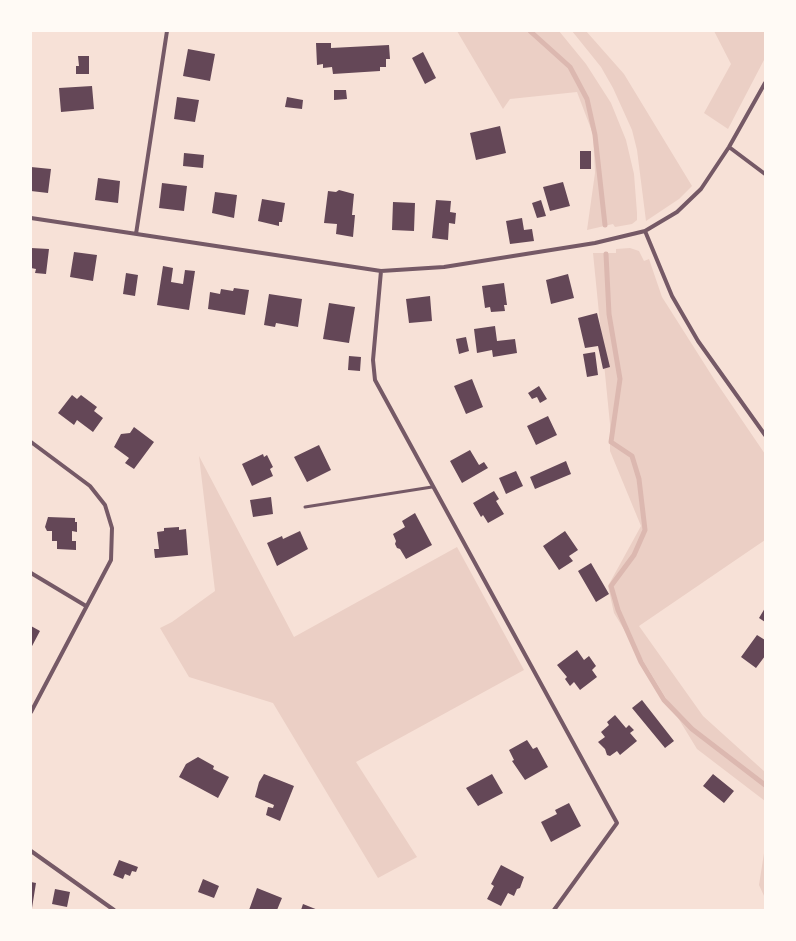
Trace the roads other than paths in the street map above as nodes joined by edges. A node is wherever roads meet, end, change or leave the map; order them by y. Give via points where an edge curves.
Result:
1 (167, 31) edge
2 (765, 83) edge
3 (729, 147) junction
4 (765, 174) edge
5 (31, 218) edge
6 (645, 231) junction
7 (136, 234) junction
8 (381, 270) junction
9 (765, 435) edge
10 (31, 442) edge
11 (432, 487) junction
12 (305, 507) dead end
13 (31, 573) edge
14 (86, 606) junction
15 (31, 712) edge
16 (31, 851) edge
17 (114, 910) edge
18 (554, 910) edge

1 - 7 street
2 - 3 street
3 - 4 street
3 - 6 street via 701,189 677,212
5 - 7 street
6 - 8 street via 595,243 451,266
6 - 9 street via 672,296 698,341
7 - 8 street
8 - 11 street via 373,360 375,380
10 - 14 street via 90,486 105,504 112,528 111,560
11 - 12 lane
11 - 18 street via 617,823
13 - 14 street
14 - 15 street
16 - 17 street

